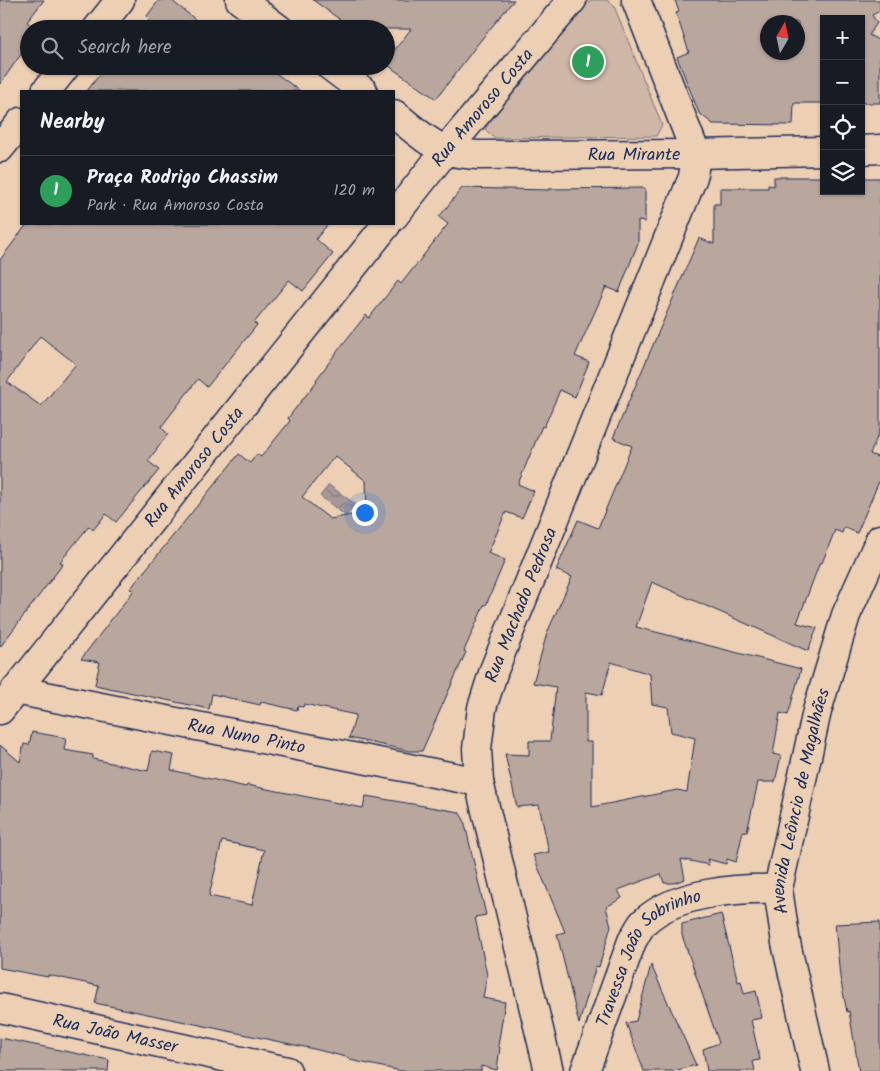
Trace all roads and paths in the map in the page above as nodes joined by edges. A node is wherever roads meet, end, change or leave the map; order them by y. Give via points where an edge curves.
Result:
1 (120, 0) edge
2 (240, 0) edge
3 (572, 0) edge
4 (636, 0) edge
5 (104, 20) edge
6 (267, 20) edge
7 (59, 75) edge
8 (342, 75) edge
9 (47, 90) edge
10 (362, 90) edge
11 (395, 115) edge
12 (20, 123) edge
13 (0, 148) edge
14 (446, 150) junction
15 (865, 150) edge
16 (880, 150) edge
17 (820, 151) edge
18 (696, 154) junction
19 (395, 215) edge
20 (386, 225) edge
21 (880, 539) edge
22 (8, 700) edge
23 (479, 782) junction
24 (778, 889) junction
25 (0, 1008) edge
26 (287, 1071) edge
27 (549, 1071) edge
28 (585, 1071) edge
29 (814, 1071) edge

1 - 5 street
2 - 6 street
3 - 14 street, Rua Amoroso Costa
4 - 18 street
7 - 9 street
8 - 10 street
11 - 14 street
12 - 13 street
14 - 18 street, Rua Mirante via 477,155
14 - 19 street, Rua Amoroso Costa
15 - 16 street
17 - 18 street, Rua Mirante
18 - 23 street, Rua Machado Pedrosa via 693,177 494,670 482,708 477,749
20 - 22 street, Rua Amoroso Costa
21 - 24 street, Avenida Leôncio de Magalhães via 846,615 817,711
22 - 23 street, Rua Nuno Pinto
23 - 27 street, Rua Machado Pedrosa
24 - 28 street, Travessa João Sobrinho via 751,888 690,898 662,909 644,922 632,941
24 - 29 street, Avenida Leôncio de Magalhães via 786,943
25 - 26 street, Rua João Masser

